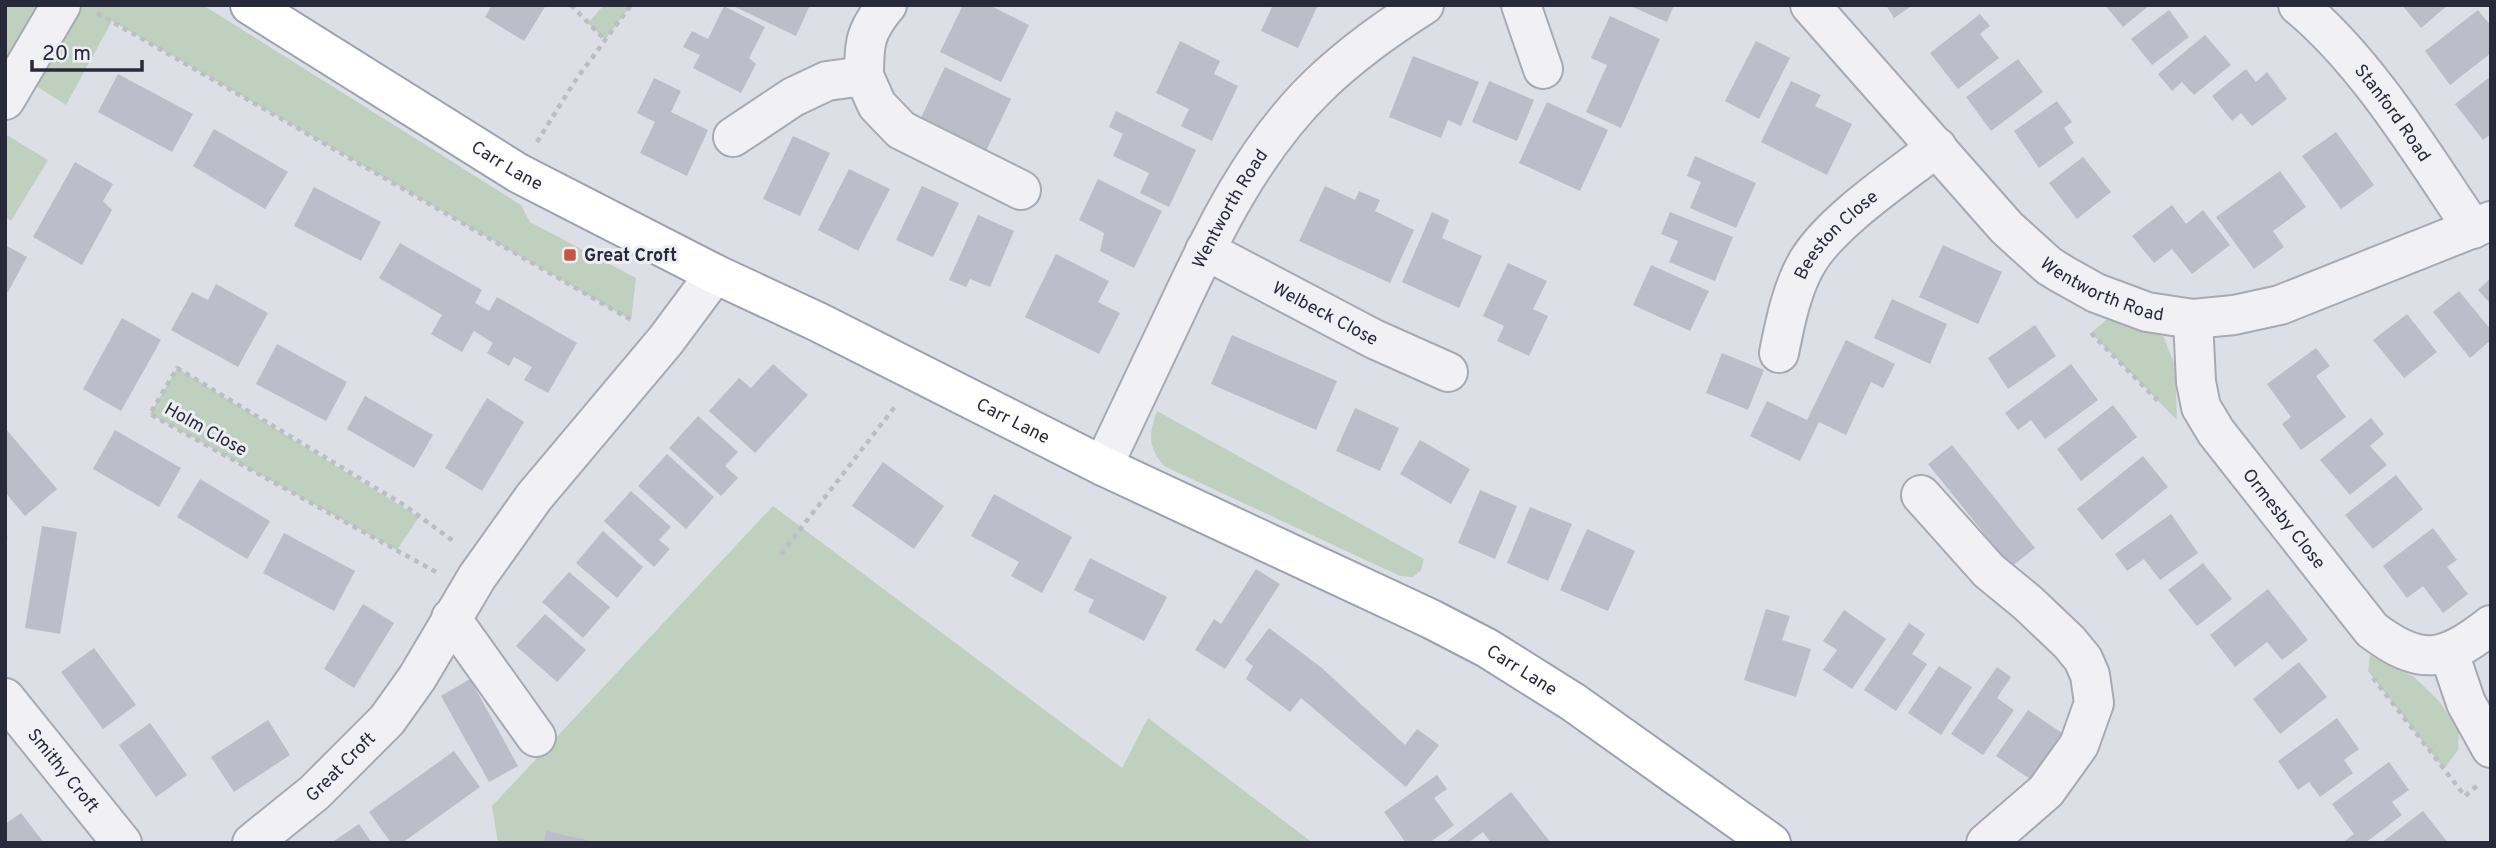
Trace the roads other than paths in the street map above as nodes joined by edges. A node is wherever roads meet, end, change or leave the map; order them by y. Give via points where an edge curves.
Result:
1 (250, 5) edge
2 (887, 5) edge
3 (1521, 5) edge
4 (1810, 5) edge
5 (2298, 5) edge
6 (1422, 6) edge
7 (77, 8) edge
8 (1543, 69) dead end
9 (864, 76) junction
10 (5, 100) edge
11 (733, 137) dead end
12 (1937, 147) junction
13 (1021, 190) dead end
14 (2482, 225) edge
15 (1205, 250) junction
16 (715, 274) junction
17 (2193, 319) junction
18 (1779, 353) dead end
19 (1448, 372) dead end
20 (1103, 466) junction
21 (1921, 495) dead end
22 (468, 591) junction
23 (2491, 625) edge
24 (2448, 653) junction
25 (5, 698) edge
26 (536, 737) dead end
27 (2486, 765) edge
28 (122, 843) edge
29 (251, 843) edge
30 (1771, 843) edge
31 (1986, 843) edge

1 - 16 main road, Carr Lane via 518,173
2 - 9 street via 872,23 864,47
3 - 8 street
4 - 12 street, Wentworth Road
5 - 14 street, Stanford Road via 2336,40
6 - 15 street, Wentworth Road via 1363,46 1317,86 1242,184
7 - 10 street
9 - 11 street via 827,81
9 - 13 street via 877,105 901,130
12 - 17 street, Wentworth Road via 2007,228 2049,266 2096,293 2147,312
12 - 18 street, Beeston Close via 1818,247 1799,281
14 - 17 street, Wentworth Road via 2280,305
15 - 19 street, Welbeck Close via 1374,339
15 - 20 street, Wentworth Road
16 - 20 main road, Carr Lane
16 - 22 street, Great Croft via 666,340 534,497
17 - 24 street, Ormesby Close via 2201,407 2216,432 2372,630 2396,648 2422,656
20 - 30 main road, Carr Lane via 1487,648 1573,702
21 - 31 street via 1989,571 2070,642 2090,675 2094,704 2079,745 2046,791
22 - 26 street
22 - 29 street, Great Croft via 387,720 314,793
23 - 24 street
24 - 27 street
25 - 28 street, Smithy Croft

